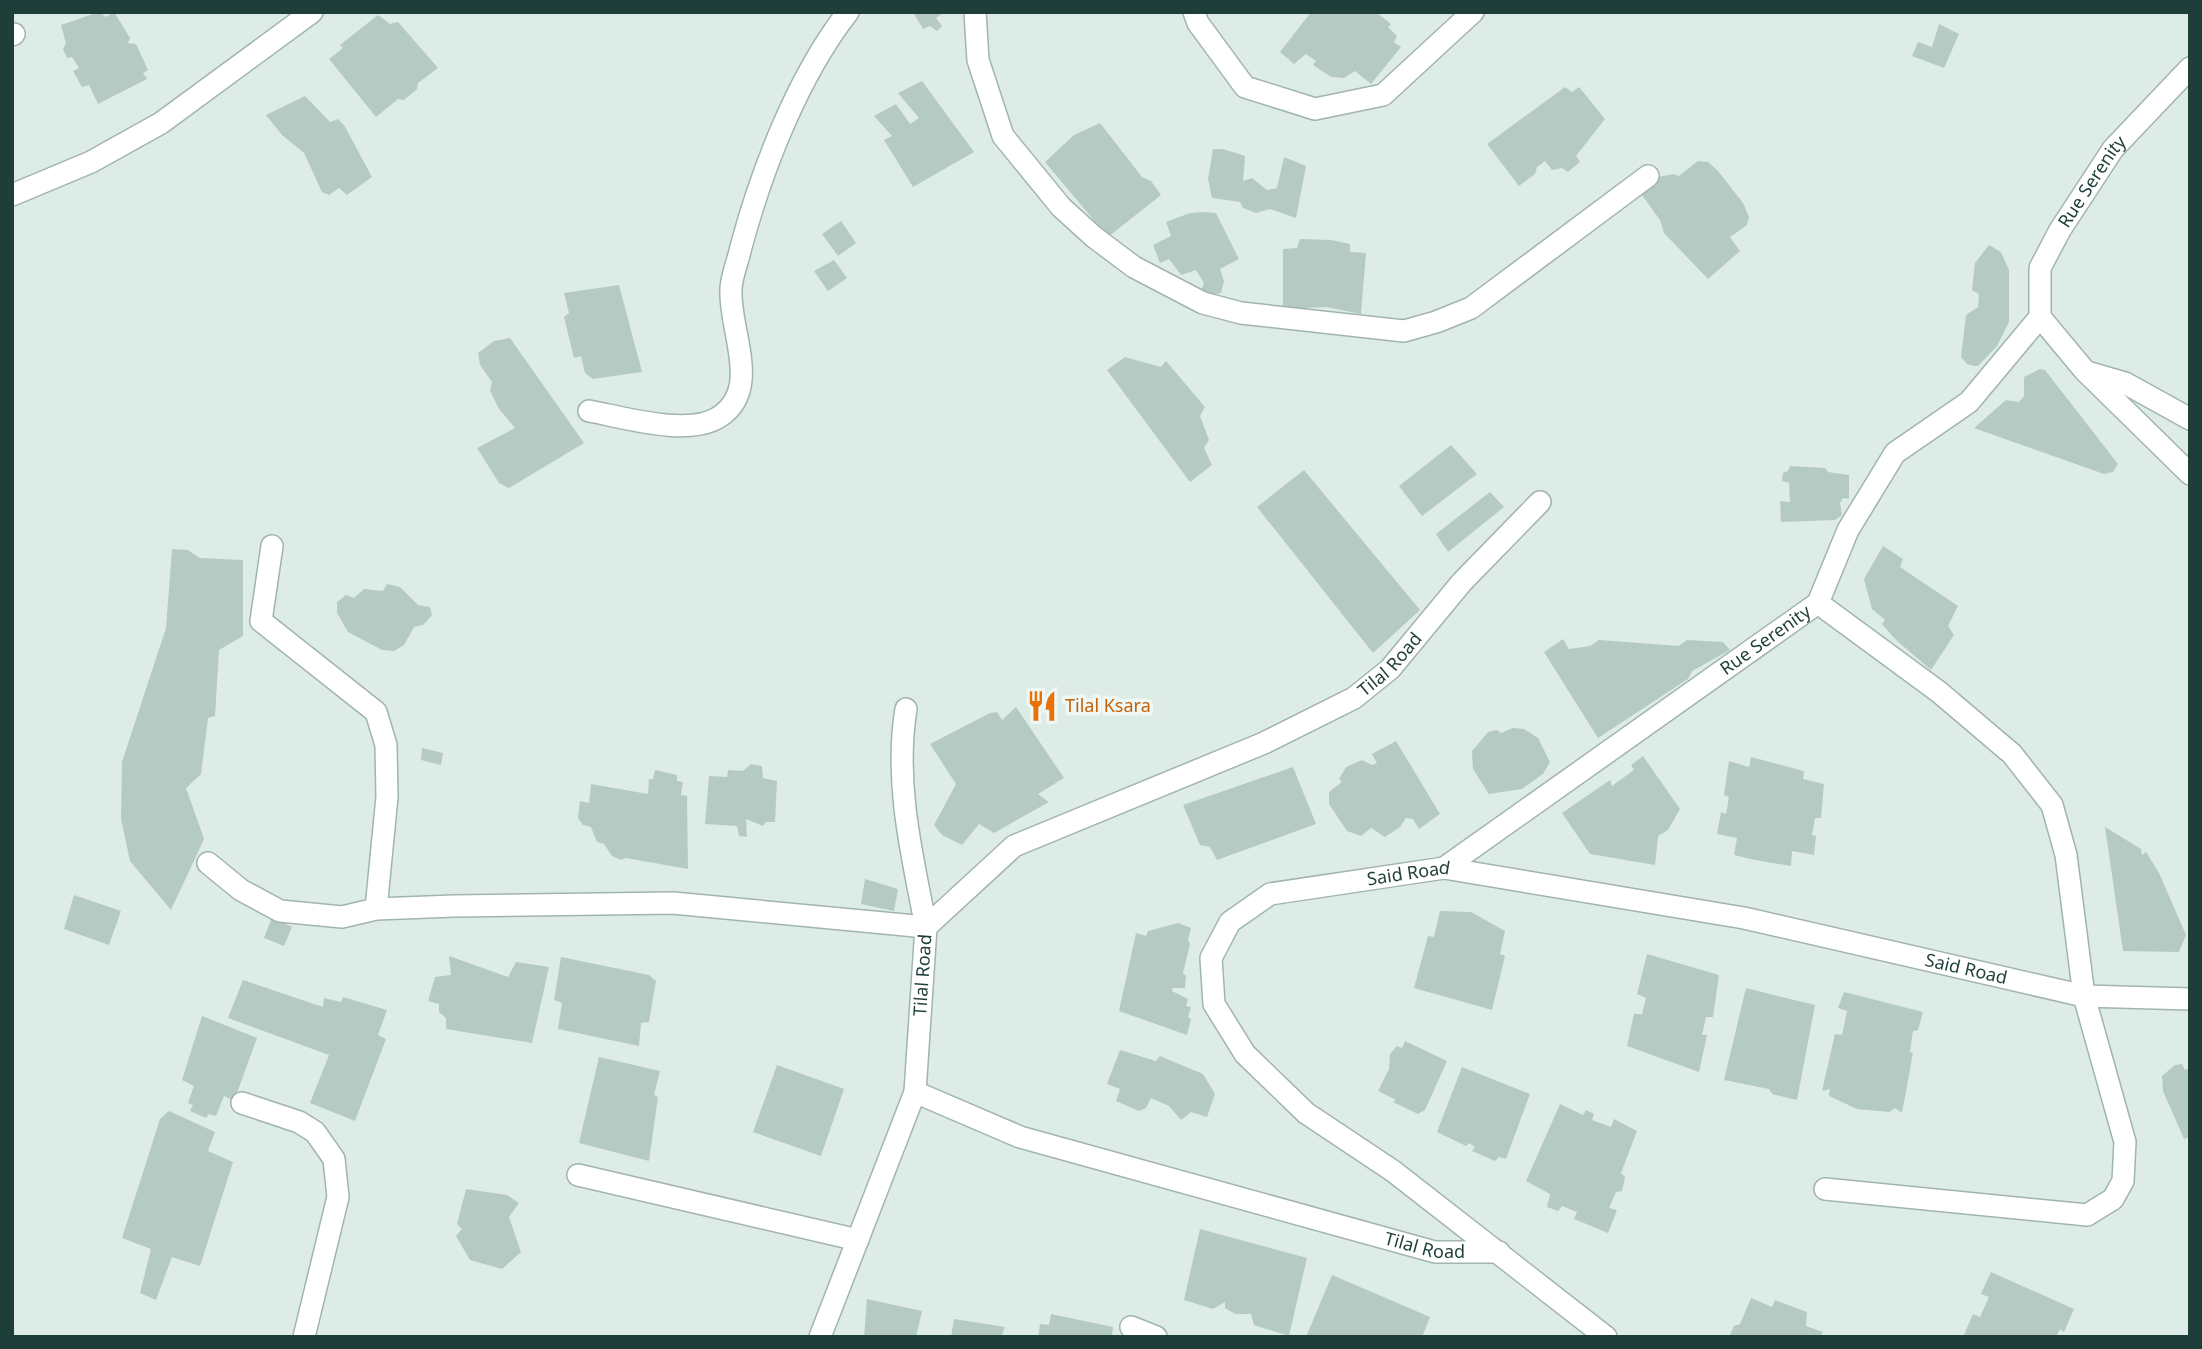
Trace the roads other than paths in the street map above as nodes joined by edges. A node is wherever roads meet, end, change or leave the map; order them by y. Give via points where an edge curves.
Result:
1 (312, 12) edge
2 (848, 12) edge
3 (975, 12) edge
4 (1194, 12) edge
5 (1463, 15) edge
6 (2190, 68) edge
7 (1647, 176) dead end
8 (12, 195) edge
9 (2040, 317) junction
10 (2085, 371) junction
11 (589, 411) dead end
12 (2190, 419) edge
13 (2190, 474) edge
14 (1540, 502) dead end
15 (272, 546) dead end
16 (1818, 603) junction
17 (906, 709) dead end
18 (208, 863) dead end
19 (1444, 868) junction
20 (376, 909) junction
21 (926, 927) junction
22 (2084, 996) junction
23 (2190, 999) edge
24 (915, 1092) junction
25 (242, 1103) dead end
26 (578, 1175) dead end
27 (1825, 1189) dead end
28 (858, 1240) junction
29 (1499, 1252) junction
30 (1131, 1327) dead end
31 (304, 1337) edge
32 (820, 1337) edge
33 (1156, 1337) edge
34 (1606, 1337) edge

1 - 8 street via 161,123 92,162
2 - 11 street via 807,75 750,215 731,287 743,376 732,405 720,417 701,424 660,424
3 - 7 street via 978,60 1003,136 1061,207 1134,267 1203,303 1241,313 1404,331 1436,322 1471,309
4 - 5 street via 1245,87 1315,109 1383,95
6 - 9 street, Rue Serenity via 2113,149 2060,230 2040,268
9 - 10 street
9 - 16 street, Rue Serenity via 1969,402 1895,453 1848,530
10 - 12 street via 2125,383
10 - 13 street
14 - 21 street, Tilal Road via 1462,582 1390,668 1354,698 1264,743 1014,846
15 - 20 street via 261,621 376,712 386,745 387,797
16 - 19 street, Rue Serenity
16 - 22 street via 1991,736 2052,805 2066,855
17 - 21 street via 900,746 906,824
18 - 20 street via 241,890 280,911 342,917
19 - 22 street, Said Road via 1744,918
19 - 29 street, Said Road via 1270,894 1230,922 1211,958 1214,1004 1245,1054 1306,1113 1393,1171
20 - 21 street via 673,903
21 - 24 street, Tilal Road
22 - 23 street, Said Road
22 - 27 street via 2125,1142 2123,1181 2112,1199 2087,1215
24 - 28 street
24 - 29 street, Tilal Road via 1020,1137 1435,1252
25 - 31 street via 316,1132 334,1159 338,1197
26 - 28 street
28 - 32 street
29 - 34 street, Said Road
30 - 33 street

